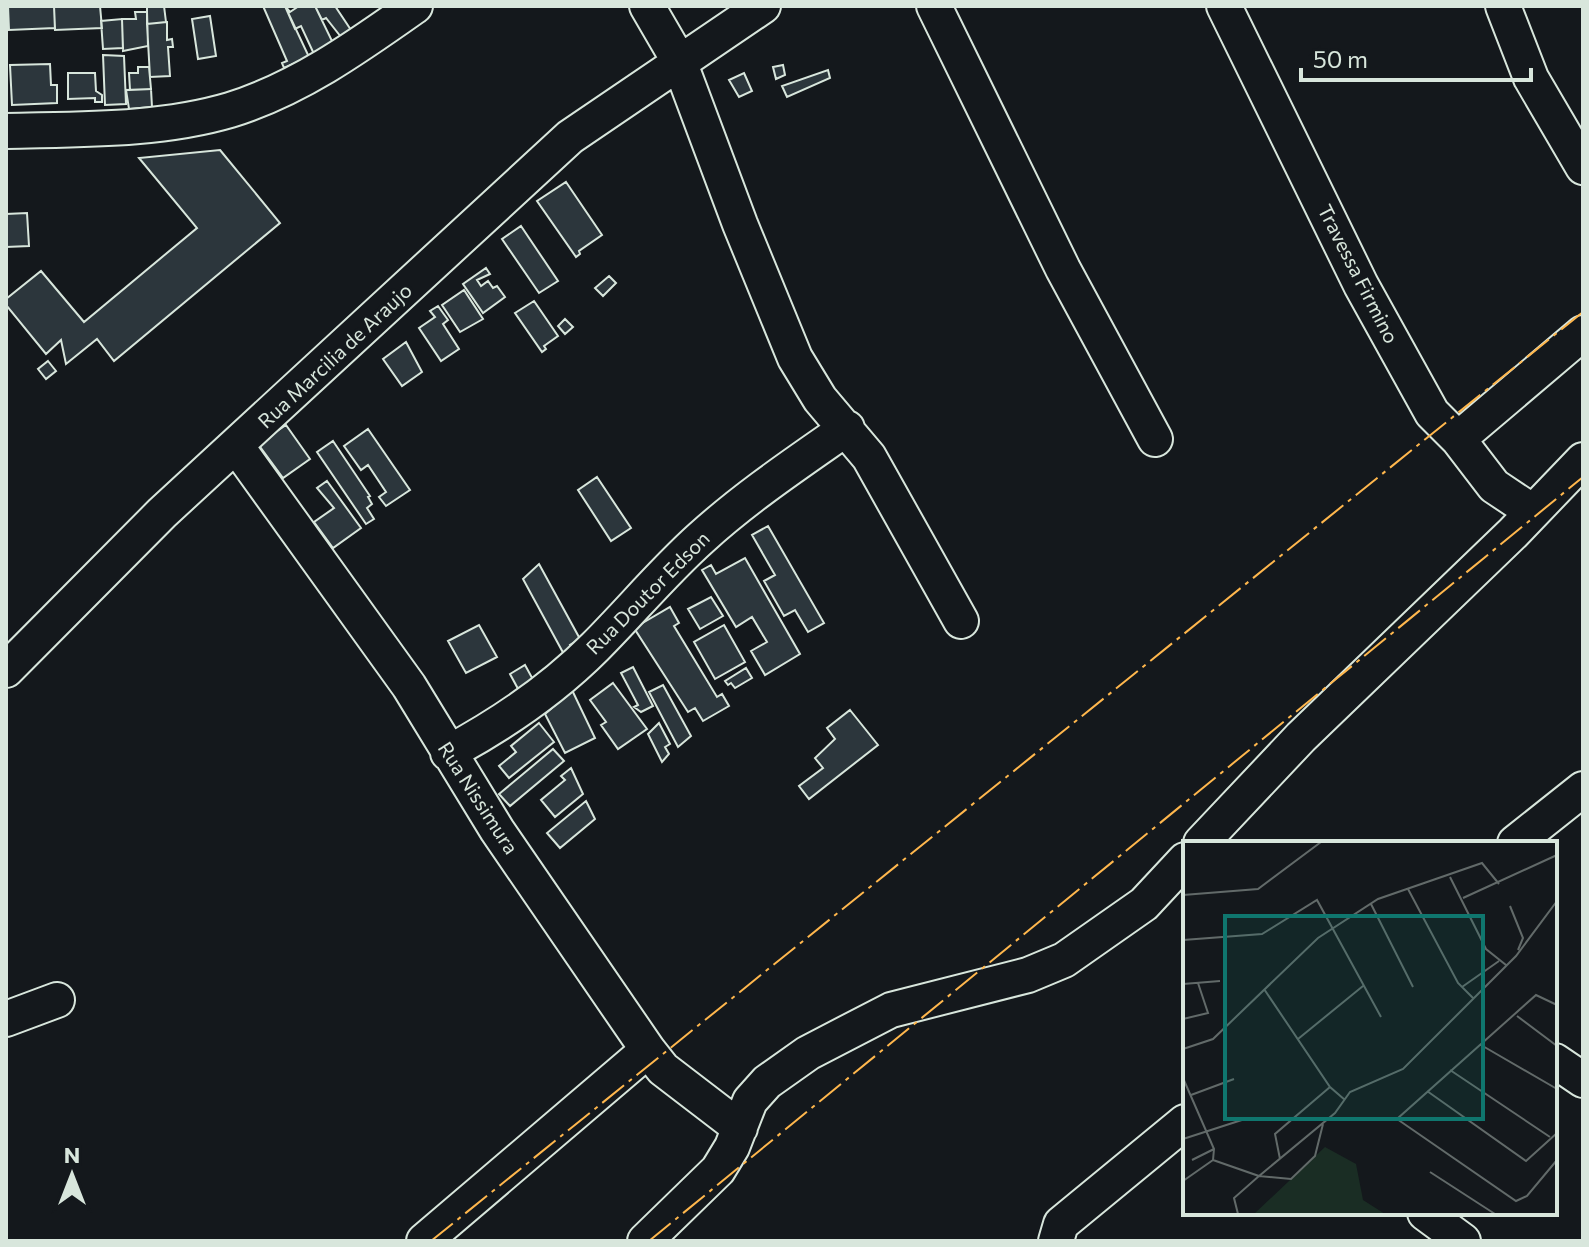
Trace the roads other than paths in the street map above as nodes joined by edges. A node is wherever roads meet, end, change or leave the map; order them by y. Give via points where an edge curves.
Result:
1 (415, 6) edge
2 (647, 6) edge
3 (763, 6) edge
4 (934, 6) edge
5 (1224, 6) edge
6 (1503, 6) edge
7 (679, 61) junction
8 (6, 131) edge
9 (1583, 167) edge
10 (1583, 333) edge
11 (847, 428) junction
12 (1155, 439) dead end
13 (1458, 439) junction
14 (237, 447) junction
15 (1583, 460) edge
16 (1533, 512) junction
17 (961, 621) dead end
18 (6, 670) edge
19 (448, 753) junction
20 (1580, 795) edge
21 (1203, 841) edge
22 (1518, 841) edge
23 (1183, 862) edge
24 (57, 1000) dead end
25 (6, 1019) edge
26 (648, 1050) junction
27 (1557, 1062) edge
28 (1583, 1080) edge
29 (1183, 1124) edge
30 (740, 1128) junction
31 (1428, 1215) edge
32 (424, 1241) edge
33 (645, 1241) edge
34 (1056, 1241) edge
35 (1463, 1241) edge

1 - 8 street via 338,60 230,110 109,126
2 - 7 street
3 - 7 street, Rua Marcilia de Araujo
4 - 12 street via 1063,269
5 - 13 street, Travessa Firmino via 1361,285 1432,413
6 - 9 street via 1531,78
7 - 11 street via 795,358 820,399
7 - 14 street, Rua Marcilia de Araujo via 570,137
10 - 13 street
11 - 17 street via 889,490
11 - 19 street, Rua Doutor Edson via 702,536 548,690 500,725
13 - 16 street, Travessa Firmino via 1494,486
14 - 18 street, Rua Marcilia de Araujo via 162,513
14 - 19 street, Rua Nissimura via 409,686
15 - 16 street
16 - 21 street via 1301,737
19 - 26 street, Rua Nissimura
20 - 22 street
23 - 30 street via 1144,904 1064,960 1028,975 891,1010 808,1053 767,1082 750,1101
24 - 25 street
26 - 30 street, Rua Nissimura via 663,1069
26 - 32 street
27 - 28 street
29 - 34 street via 1061,1224
30 - 33 street via 704,1187
31 - 35 street

